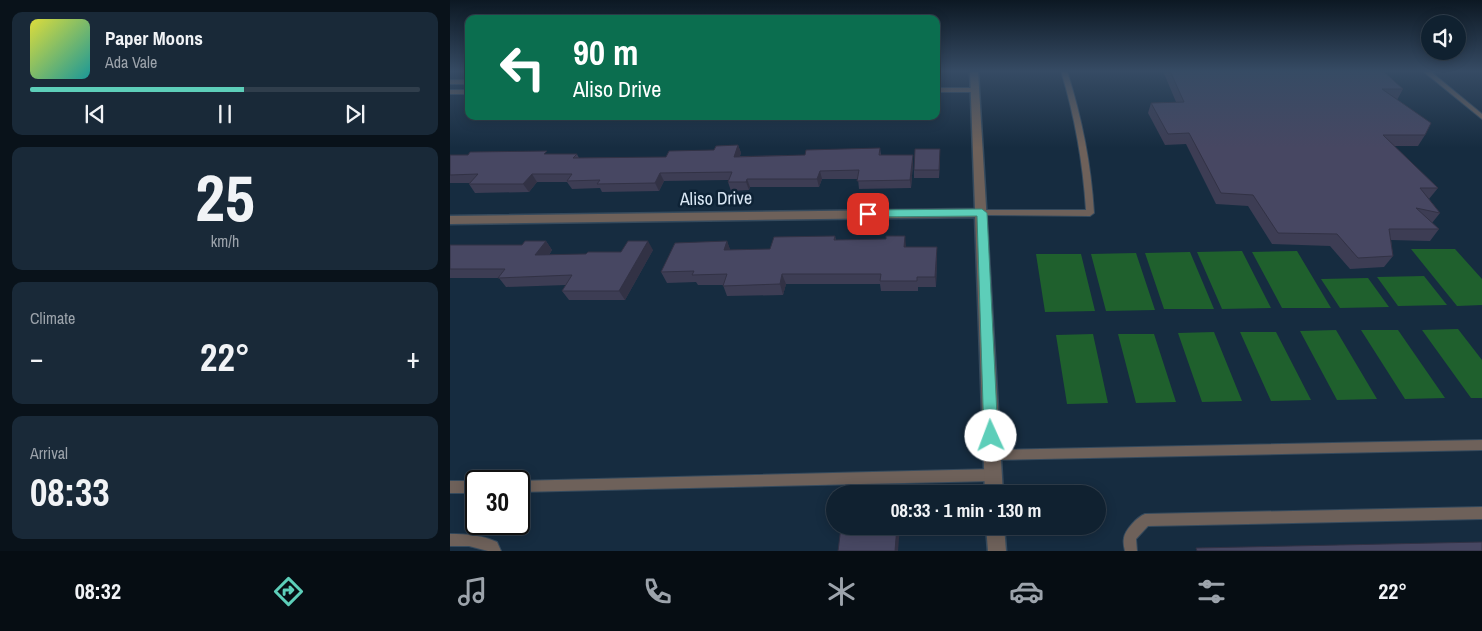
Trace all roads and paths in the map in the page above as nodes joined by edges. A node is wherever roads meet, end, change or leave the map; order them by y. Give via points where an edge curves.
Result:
1 (975, 97) edge
2 (1072, 97) edge
3 (1457, 97) edge
4 (1482, 117) edge
5 (982, 213) junction
6 (450, 220) edge
7 (1482, 445) edge
8 (992, 455) junction
9 (993, 475) junction
10 (994, 485) edge
11 (465, 486) edge
12 (530, 486) edge
13 (450, 487) edge
14 (1482, 513) edge
15 (996, 535) edge
16 (450, 540) edge
17 (495, 551) edge
18 (997, 551) edge
19 (1131, 551) edge

1 - 5 street
2 - 5 lane via 1082,143 1090,213
3 - 4 lane
5 - 6 street, Aliso Drive
5 - 8 street
7 - 8 lane
8 - 9 street
9 - 10 street
9 - 12 lane
11 - 13 lane
14 - 19 lane via 1145,520 1130,537
15 - 18 street
16 - 17 lane via 469,540 493,546

